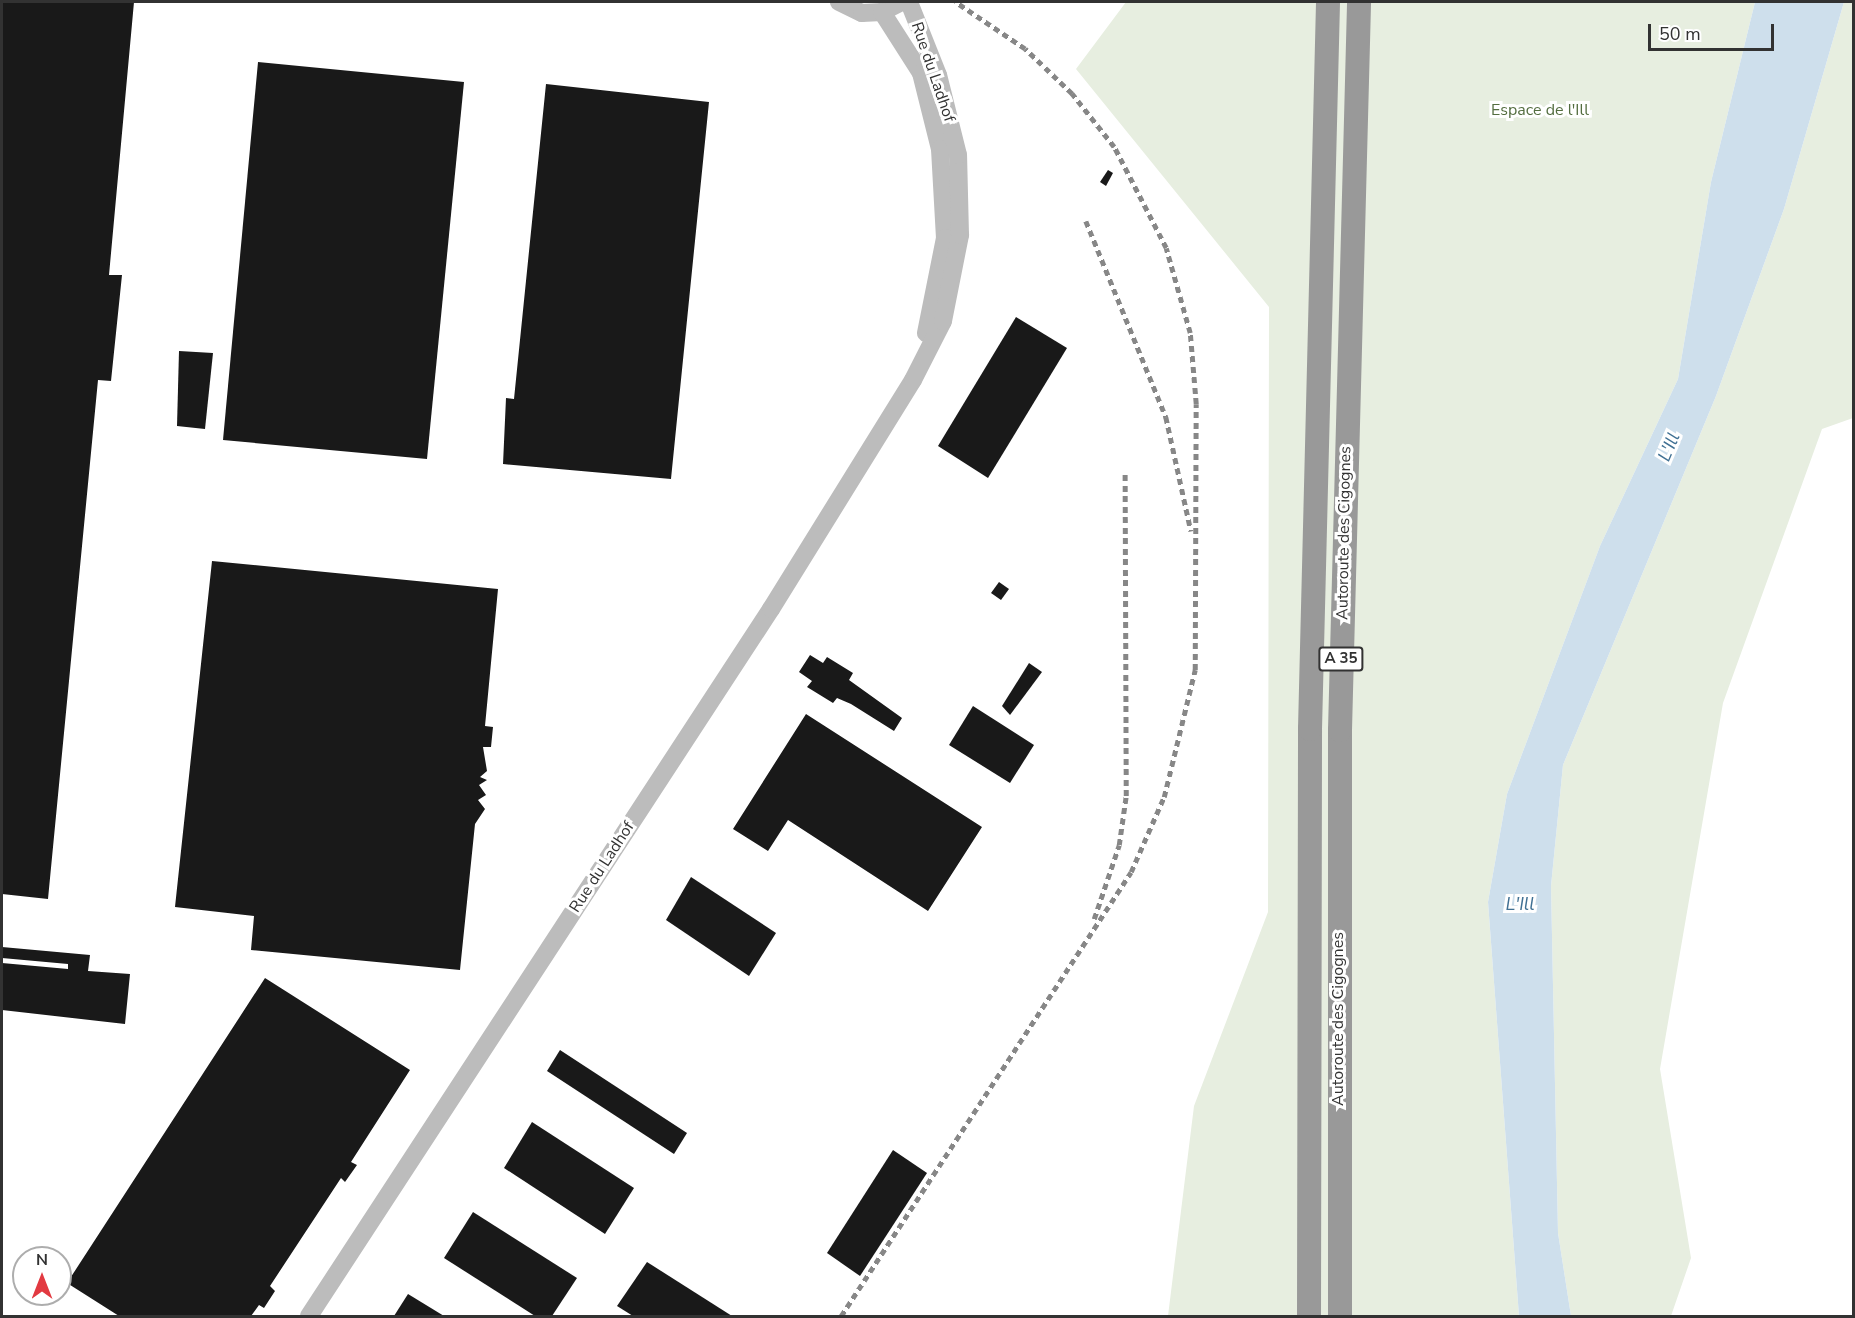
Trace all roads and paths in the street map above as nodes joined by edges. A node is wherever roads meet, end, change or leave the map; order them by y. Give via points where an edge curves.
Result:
1 (840, 2) edge
2 (902, 2) edge
3 (909, 2) edge
4 (1328, 2) edge
5 (1359, 2) edge
6 (882, 12) junction
7 (892, 415) junction
8 (309, 1317) edge
9 (1309, 1317) edge
10 (1340, 1317) edge

1 - 6 main road via 862,13
2 - 6 main road
3 - 7 main road, Rue du Ladhof via 949,113 962,191 956,267 943,321
4 - 9 highway, Autoroute des Cigognes / A 35 via 1310,717
5 - 10 highway, Autoroute des Cigognes / A 35 via 1340,718
6 - 7 main road, Rue du Ladhof via 921,73 935,115 945,182 945,238 931,319
7 - 8 main road, Rue du Ladhof

